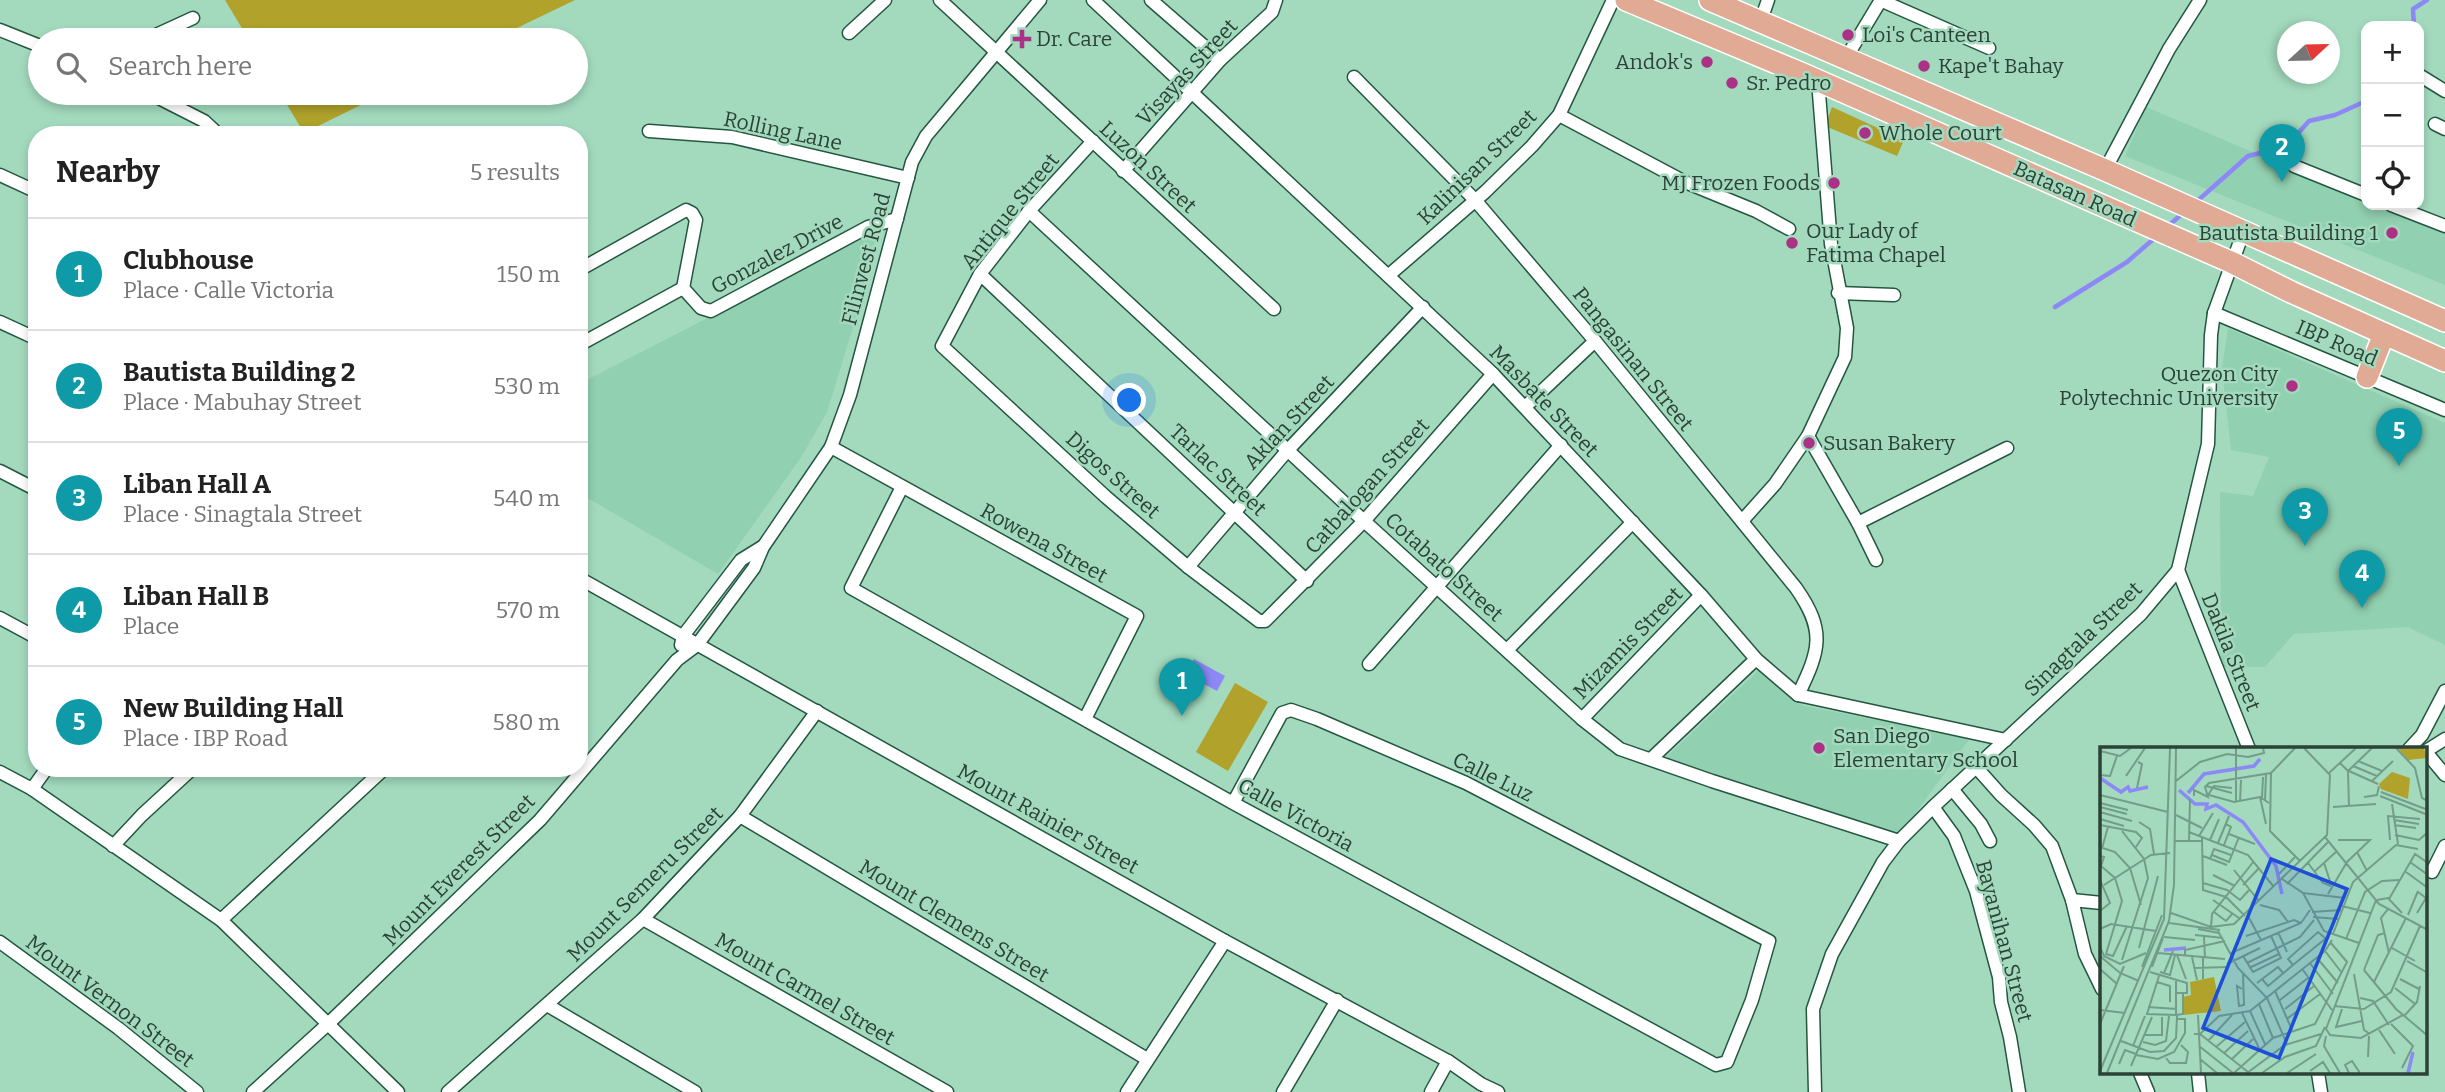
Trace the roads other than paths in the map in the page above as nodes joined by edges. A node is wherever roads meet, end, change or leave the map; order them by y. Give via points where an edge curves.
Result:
1 (940, 0) edge
2 (1040, 0) edge
3 (1093, 0) edge
4 (1151, 0) edge
5 (1276, 0) edge
6 (1613, 0) edge
7 (1626, 0) edge
8 (1710, 0) edge
9 (1768, 0) edge
10 (1881, 0) edge
11 (2200, 0) edge
12 (880, 2) edge
13 (193, 18) dead end
14 (1760, 23) junction
15 (171, 28) edge
16 (0, 30) edge
17 (849, 33) dead end
18 (28, 41) edge
19 (1989, 48) dead end
20 (997, 52) junction
21 (1846, 58) junction
22 (1220, 60) junction
23 (1354, 77) dead end
24 (2424, 78) edge
25 (1818, 81) junction
26 (1192, 91) junction
27 (2445, 91) edge
28 (173, 105) edge
29 (1559, 115) junction
30 (209, 126) edge
31 (649, 131) dead end
32 (1093, 141) junction
33 (2294, 166) dead end
34 (2105, 170) junction
35 (1123, 171) junction
36 (0, 175) edge
37 (908, 178) junction
38 (28, 188) edge
39 (2361, 193) edge
40 (1475, 200) junction
41 (2404, 210) edge
42 (1030, 211) junction
43 (897, 219) junction
44 (2445, 226) edge
45 (1789, 229) dead end
46 (2243, 233) junction
47 (2233, 263) junction
48 (588, 265) edge
49 (980, 274) junction
50 (1389, 275) junction
51 (683, 288) junction
52 (1838, 293) junction
53 (1894, 295) dead end
54 (1423, 307) junction
55 (1274, 309) dead end
56 (2214, 313) junction
57 (2445, 321) edge
58 (0, 322) edge
59 (2384, 334) junction
60 (28, 336) edge
61 (588, 340) edge
62 (1595, 341) junction
63 (942, 346) joint
64 (2445, 361) edge
65 (1493, 374) junction
66 (2367, 377) junction
67 (1525, 407) junction
68 (2445, 410) edge
69 (1808, 436) junction
70 (1560, 445) junction
71 (831, 447) junction
72 (2007, 448) dead end
73 (1287, 451) junction
74 (0, 471) edge
75 (28, 485) edge
76 (902, 487) junction
77 (1234, 511) junction
78 (1364, 521) junction
79 (1742, 521) junction
80 (1633, 522) junction
81 (1858, 523) junction
82 (762, 547) junction
83 (1876, 560) dead end
84 (1188, 567) junction
85 (2178, 570) junction
86 (1307, 581) junction
87 (588, 583) edge
88 (1436, 586) junction
89 (1701, 594) junction
90 (0, 618) edge
91 (1265, 621) joint
92 (28, 633) edge
93 (683, 636) junction
94 (697, 645) junction
95 (1508, 649) junction
96 (1756, 659) junction
97 (677, 660) junction
98 (1369, 664) dead end
99 (2445, 691) edge
100 (1798, 695) junction
101 (817, 711) junction
102 (1085, 719) junction
103 (1582, 719) junction
104 (2445, 738) edge
105 (2006, 740) junction
106 (2248, 747) edge
107 (2411, 747) edge
108 (2428, 751) edge
109 (2428, 754) edge
110 (1651, 759) junction
111 (588, 764) edge
112 (1976, 767) junction
113 (0, 772) edge
114 (2445, 775) edge
115 (41, 777) edge
116 (183, 777) edge
117 (376, 777) edge
118 (577, 777) edge
119 (32, 789) junction
120 (1952, 789) junction
121 (1233, 803) junction
122 (1933, 807) junction
123 (740, 816) junction
124 (1899, 841) junction
125 (1990, 841) dead end
126 (113, 846) junction
127 (2445, 846) edge
128 (2434, 873) edge
129 (2072, 900) junction
130 (2100, 904) edge
131 (643, 919) junction
132 (221, 920) junction
133 (1225, 941) junction
134 (0, 942) edge
135 (2100, 985) edge
136 (1337, 1000) junction
137 (547, 1005) junction
138 (329, 1023) junction
139 (1147, 1059) junction
140 (1448, 1061) junction
141 (1727, 1062) joint
142 (2140, 1074) edge
143 (2198, 1074) edge
144 (2318, 1074) edge
145 (197, 1092) edge
146 (253, 1092) edge
147 (398, 1092) edge
148 (448, 1092) edge
149 (695, 1092) edge
150 (947, 1092) edge
151 (1127, 1092) edge
152 (1283, 1092) edge
153 (1431, 1092) edge
154 (1498, 1092) edge
155 (1815, 1092) edge
156 (2019, 1092) edge
157 (2148, 1092) edge
158 (2200, 1092) edge
159 (2321, 1092) edge

1 - 20 street, Luzon Street
2 - 20 street, Filinvest Road
3 - 26 street, Masbate Street
4 - 22 street
5 - 22 street, Visayas Street via 1272,12
6 - 29 street, Kalinisan Street
7 - 25 main road, Batasan Road
8 - 14 main road, Batasan Road
9 - 14 street
10 - 19 street
10 - 21 street
11 - 34 street
12 - 17 street
13 - 15 street
14 - 21 main road, Batasan Road
16 - 18 street
20 - 32 street, Luzon Street
20 - 37 street, Filinvest Road via 926,136
21 - 34 main road, Batasan Road
22 - 26 street, Visayas Street
23 - 40 street, Pangasinan Street
24 - 27 street
25 - 47 main road, Batasan Road
25 - 52 street
26 - 35 street, Visayas Street
26 - 50 street, Masbate Street
28 - 30 street
29 - 40 street, Kalinisan Street
29 - 45 street via 1685,182
31 - 37 street, Rolling Lane via 732,137
32 - 35 street, Luzon Street
32 - 42 street, Antique Street
33 - 39 street
34 - 46 main road, Batasan Road
35 - 55 street, Luzon Street
36 - 38 street
37 - 43 street, Filinvest Road
40 - 50 street, Kalinisan Street
40 - 62 street, Pangasinan Street
41 - 44 street
42 - 49 street, Antique Street
42 - 73 street, Cotabato Street
43 - 51 street, Gonzalez Drive via 868,227 711,311
43 - 71 street, Filinvest Road via 850,395
46 - 47 street, Sinagtala Street
46 - 57 main road, Batasan Road
47 - 56 street, Sinagtala Street
47 - 59 main road, Batasan Road
48 - 51 street, Gonzalez Drive via 686,211 696,219
49 - 63 street, Antique Street
49 - 77 street, Tarlac Street
50 - 54 street, Masbate Street
51 - 61 street, Gonzalez Drive
52 - 53 street
52 - 69 street via 1847,328 1845,357
54 - 65 street, Masbate Street
54 - 73 street, Aklan Street
56 - 66 street, IBP Road
56 - 85 street, Sinagtala Street via 2208,444
58 - 60 street
59 - 64 main road, Batasan Road
59 - 66 main road
62 - 67 street
62 - 79 street, Pangasinan Street
63 - 84 street, Digos Street
65 - 67 street, Masbate Street
65 - 78 street, Catbalogan Street
66 - 68 street, IBP Road
67 - 70 street, Masbate Street
69 - 79 street
69 - 81 street
70 - 80 street, Masbate Street
70 - 88 street
71 - 76 street, Rowena Street
71 - 82 street, Filinvest Road
72 - 81 street
73 - 77 street, Aklan Street
73 - 78 street, Cotabato Street
74 - 75 street
76 - 102 street, Calle Victoria via 851,588
76 - 102 street, Rowena Street via 1137,616
77 - 84 street, Aklan Street
77 - 86 street, Tarlac Street
78 - 86 street, Catbalogan Street
78 - 88 street, Cotabato Street
79 - 100 street, Pangasinan Street via 1796,588 1815,623 1814,663
80 - 89 street, Masbate Street
80 - 95 street
81 - 83 street
82 - 93 street, Filinvest Road via 741,560
82 - 94 street, Filinvest Road via 754,568
84 - 91 street, Digos Street
85 - 105 street, Sinagtala Street via 2141,614
85 - 106 street, Dakila Street
86 - 91 street, Catbalogan Street
87 - 93 street, Mount Rainier Street
88 - 95 street, Cotabato Street
88 - 98 street
89 - 96 street, Masbate Street
89 - 103 street, Mizamis Street
90 - 92 street
93 - 94 street, Mount Rainier Street
93 - 97 street, Filinvest Road
94 - 97 street, Filinvest Road
94 - 101 street, Mount Rainier Street
95 - 103 street, Cotabato Street
96 - 100 street, Masbate Street
96 - 110 street
97 - 111 street, Mount Everest Street
99 - 107 street
100 - 105 street, Masbate Street
101 - 123 street, Mount Semeru Street
101 - 133 street, Mount Rainier Street
102 - 121 street, Calle Victoria
103 - 110 street, Cotabato Street via 1620,749
104 - 108 street
105 - 112 street, Sinagtala Street
109 - 114 street
110 - 124 street, Cotabato Street
112 - 120 street, Sinagtala Street
112 - 129 street via 2052,846
113 - 119 street
115 - 119 street
116 - 126 street
117 - 132 street
118 - 138 street, Mount Everest Street via 540,820
119 - 126 street
120 - 122 street, Sinagtala Street
120 - 125 street
121 - 141 street, Calle Victoria via 1716,1065
121 - 141 street, Calle Luz via 1282,713 1291,710 1466,783 1770,944
122 - 124 street, Sinagtala Street
122 - 156 street, Bayanihan Street via 1954,836 1976,891 1999,977
123 - 131 street, Mount Semeru Street
123 - 139 street, Mount Clemens Street
124 - 155 street, Sinagtala Street via 1832,954 1813,1009
126 - 132 street
127 - 128 street
129 - 130 street
129 - 135 street via 2085,954
131 - 137 street, Mount Semeru Street
131 - 150 street, Mount Carmel Street
132 - 138 street
133 - 136 street, Mount Rainier Street
133 - 139 street
134 - 145 street, Mount Vernon Street
136 - 140 street, Mount Rainier Street
136 - 152 street
137 - 148 street, Mount Semeru Street
137 - 149 street
138 - 146 street, Mount Everest Street
138 - 147 street
139 - 151 street
140 - 153 street
140 - 154 street, Mount Rainier Street
142 - 157 street
143 - 158 street
144 - 159 street

